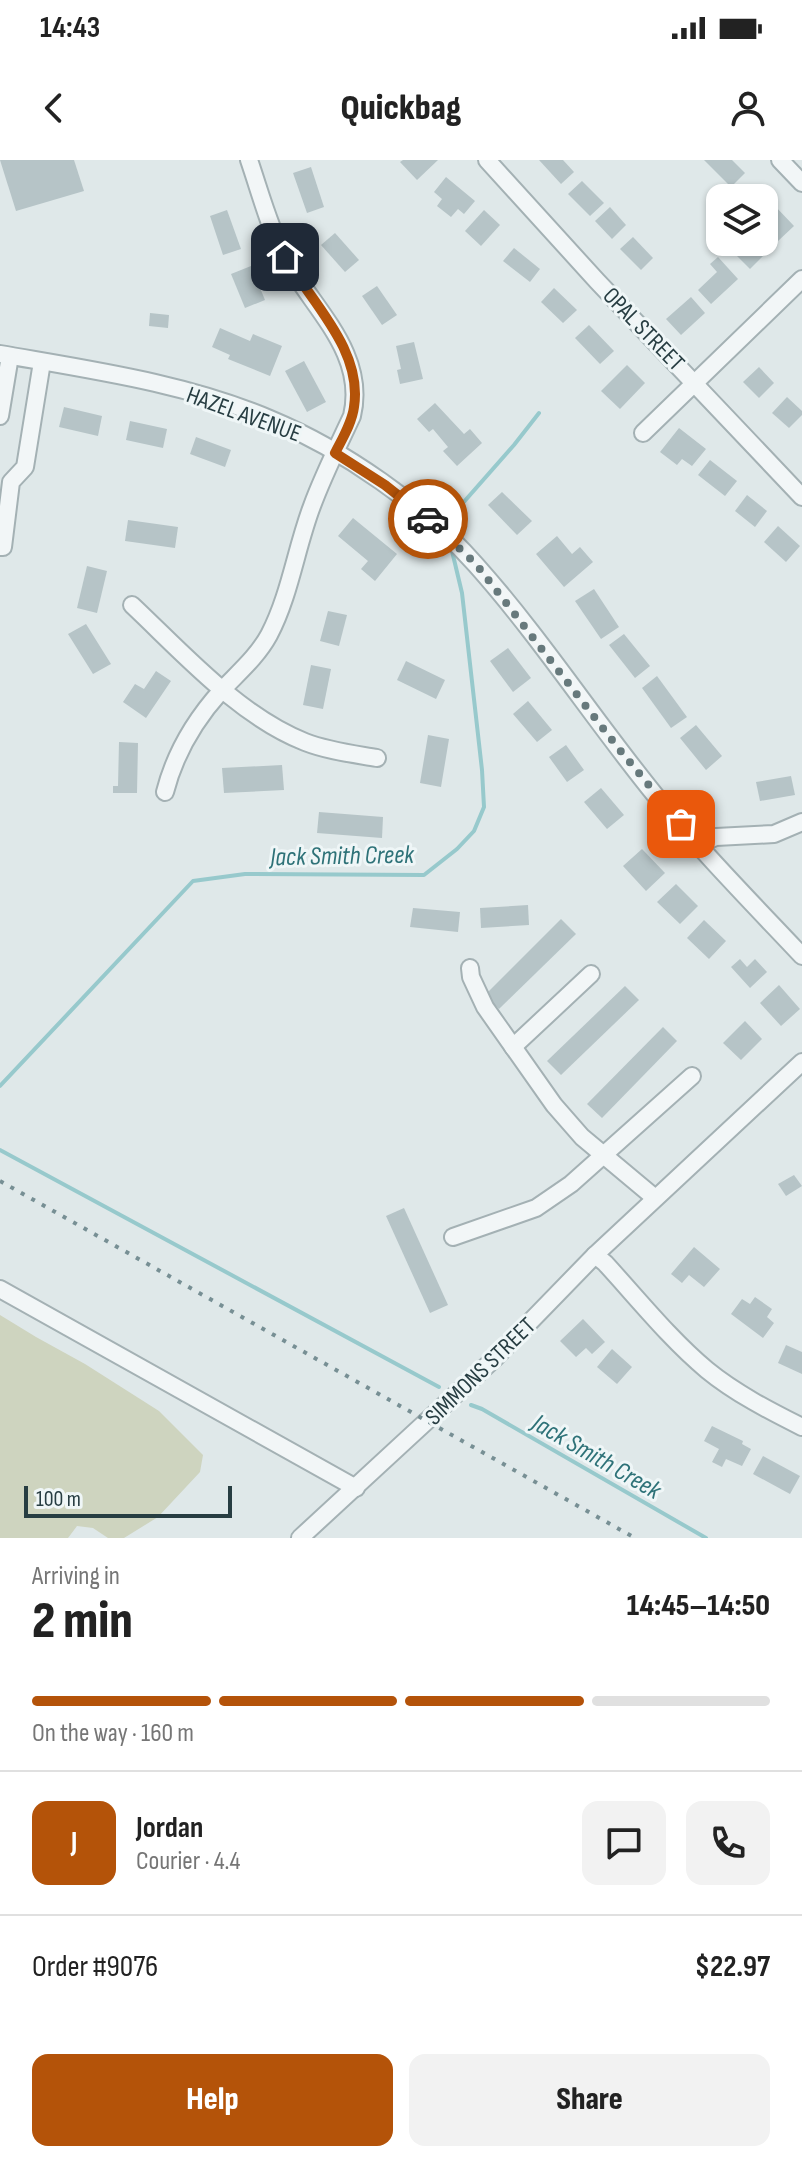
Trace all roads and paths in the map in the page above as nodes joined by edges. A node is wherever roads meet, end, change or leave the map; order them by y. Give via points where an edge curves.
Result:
1 (249, 160) edge
2 (487, 160) edge
3 (780, 160) edge
4 (802, 183) edge
5 (802, 279) edge
6 (5, 355) edge
7 (42, 362) junction
8 (694, 383) junction
9 (0, 416) edge
10 (643, 433) dead end
11 (335, 453) junction
12 (6, 481) edge
13 (802, 497) edge
14 (0, 547) edge
15 (132, 605) dead end
16 (223, 689) junction
17 (377, 758) dead end
18 (165, 792) dead end
19 (802, 822) edge
20 (698, 844) junction
21 (802, 956) edge
22 (470, 968) dead end
23 (591, 974) dead end
24 (513, 1047) junction
25 (802, 1062) edge
26 (692, 1076) dead end
27 (603, 1155) junction
28 (655, 1198) junction
29 (453, 1237) dead end
30 (595, 1255) junction
31 (0, 1289) edge
32 (802, 1427) edge
33 (356, 1488) junction
34 (300, 1538) edge

1 - 11 street via 280,248 340,340 354,374 352,416
2 - 8 street, OPAL STREET
3 - 4 street
5 - 8 street
6 - 7 street, HAZEL AVENUE
6 - 9 street
7 - 11 street, HAZEL AVENUE via 138,379 238,406
7 - 12 street via 25,467
8 - 10 street
8 - 13 street, OPAL STREET
11 - 16 street via 270,632
11 - 20 street, HAZEL AVENUE via 437,525 476,564
12 - 14 street
15 - 16 street
16 - 17 street via 303,741
16 - 18 street via 189,733
19 - 20 street via 774,834 716,837
20 - 21 street, HAZEL AVENUE
22 - 24 street via 485,1007
23 - 24 street
24 - 27 street via 554,1105
25 - 28 street, SIMMONS STREET
26 - 27 street
27 - 28 street
27 - 29 street via 536,1208
28 - 30 street, SIMMONS STREET
30 - 32 street via 709,1372
30 - 33 street, SIMMONS STREET
31 - 33 street
33 - 34 street, SIMMONS STREET

